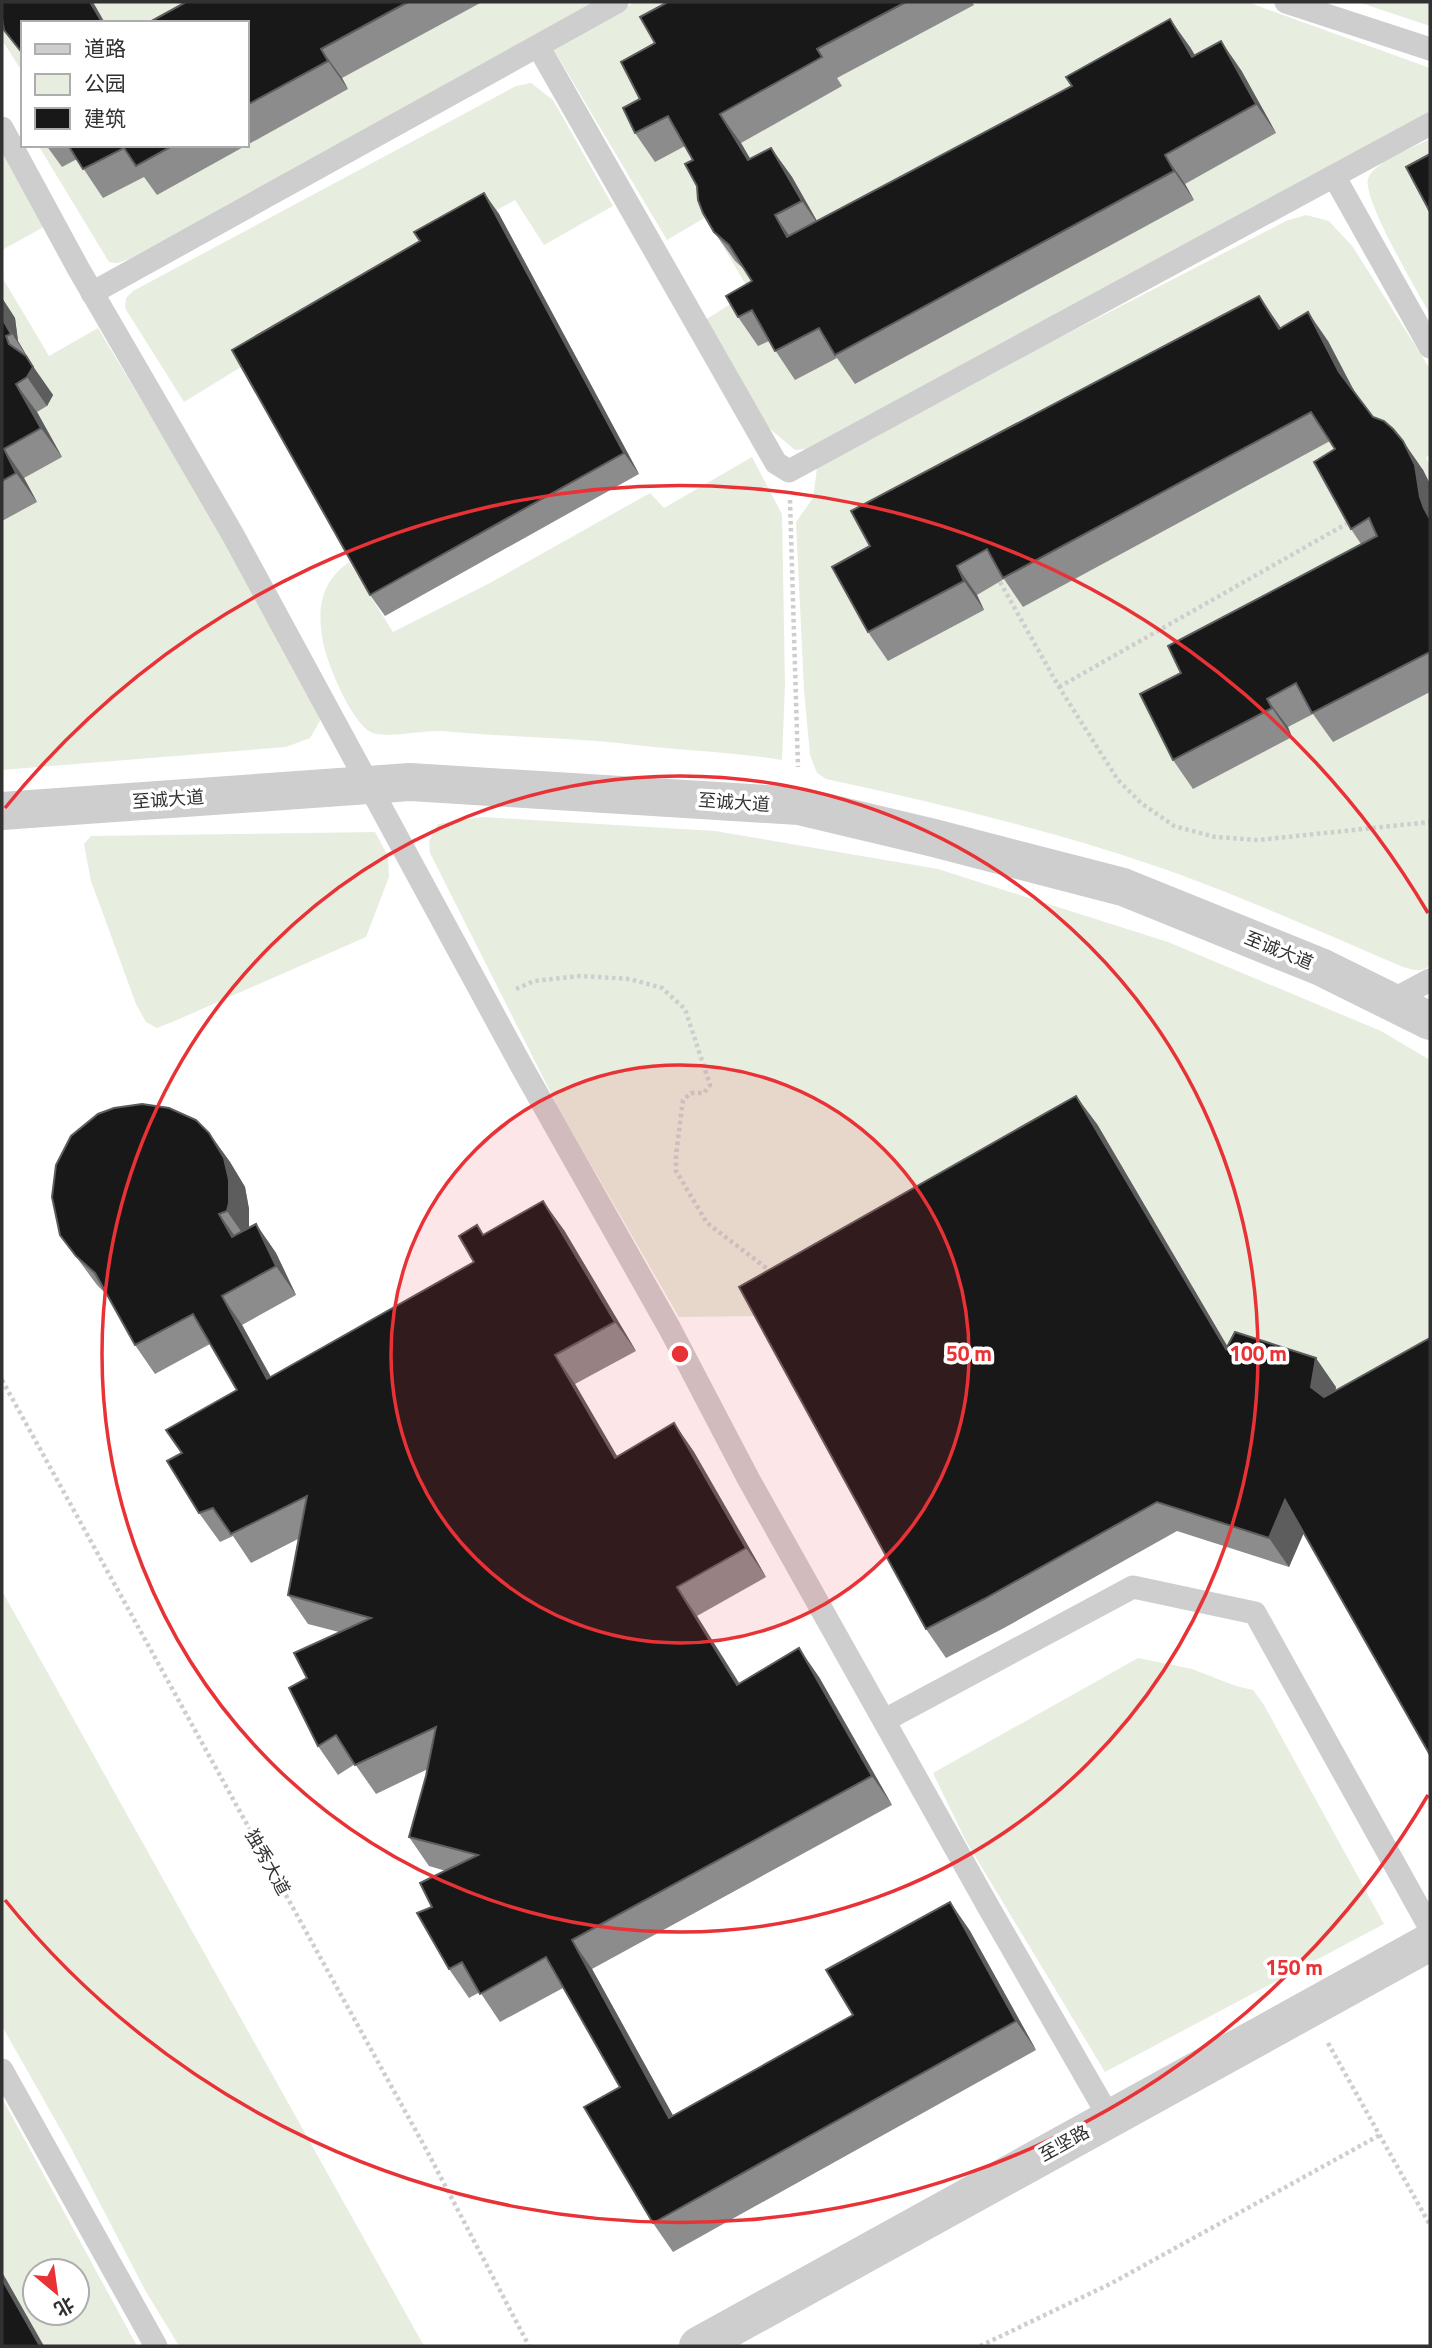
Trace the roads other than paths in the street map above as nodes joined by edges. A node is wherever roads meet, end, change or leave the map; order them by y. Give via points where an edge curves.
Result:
1 (618, 2) edge
2 (1286, 2) edge
3 (538, 46) junction
4 (1430, 49) edge
5 (1430, 124) edge
6 (2, 128) edge
7 (1334, 176) junction
8 (92, 293) junction
9 (1430, 347) edge
10 (369, 785) junction
11 (2, 811) edge
12 (1430, 980) edge
13 (1391, 1001) junction
14 (1430, 1021) edge
15 (885, 1720) junction
16 (1430, 1928) edge
17 (1430, 1942) edge
18 (2, 2070) edge
19 (1110, 2118) junction
20 (156, 2346) edge
21 (698, 2346) edge

1 - 3 lane
2 - 4 lane
3 - 7 lane via 776,463 789,471
3 - 8 lane
5 - 7 lane
6 - 8 lane
7 - 9 lane
8 - 10 lane via 233,535
10 - 11 street, 至诚大道
10 - 13 street, 至诚大道 via 410,782 799,806 1123,887 1321,967
10 - 15 lane
12 - 13 lane
13 - 14 street, 至诚大道
15 - 16 lane via 1133,1587 1255,1614
15 - 19 lane
17 - 19 street, 至坚路
18 - 20 lane
19 - 21 street, 至坚路

